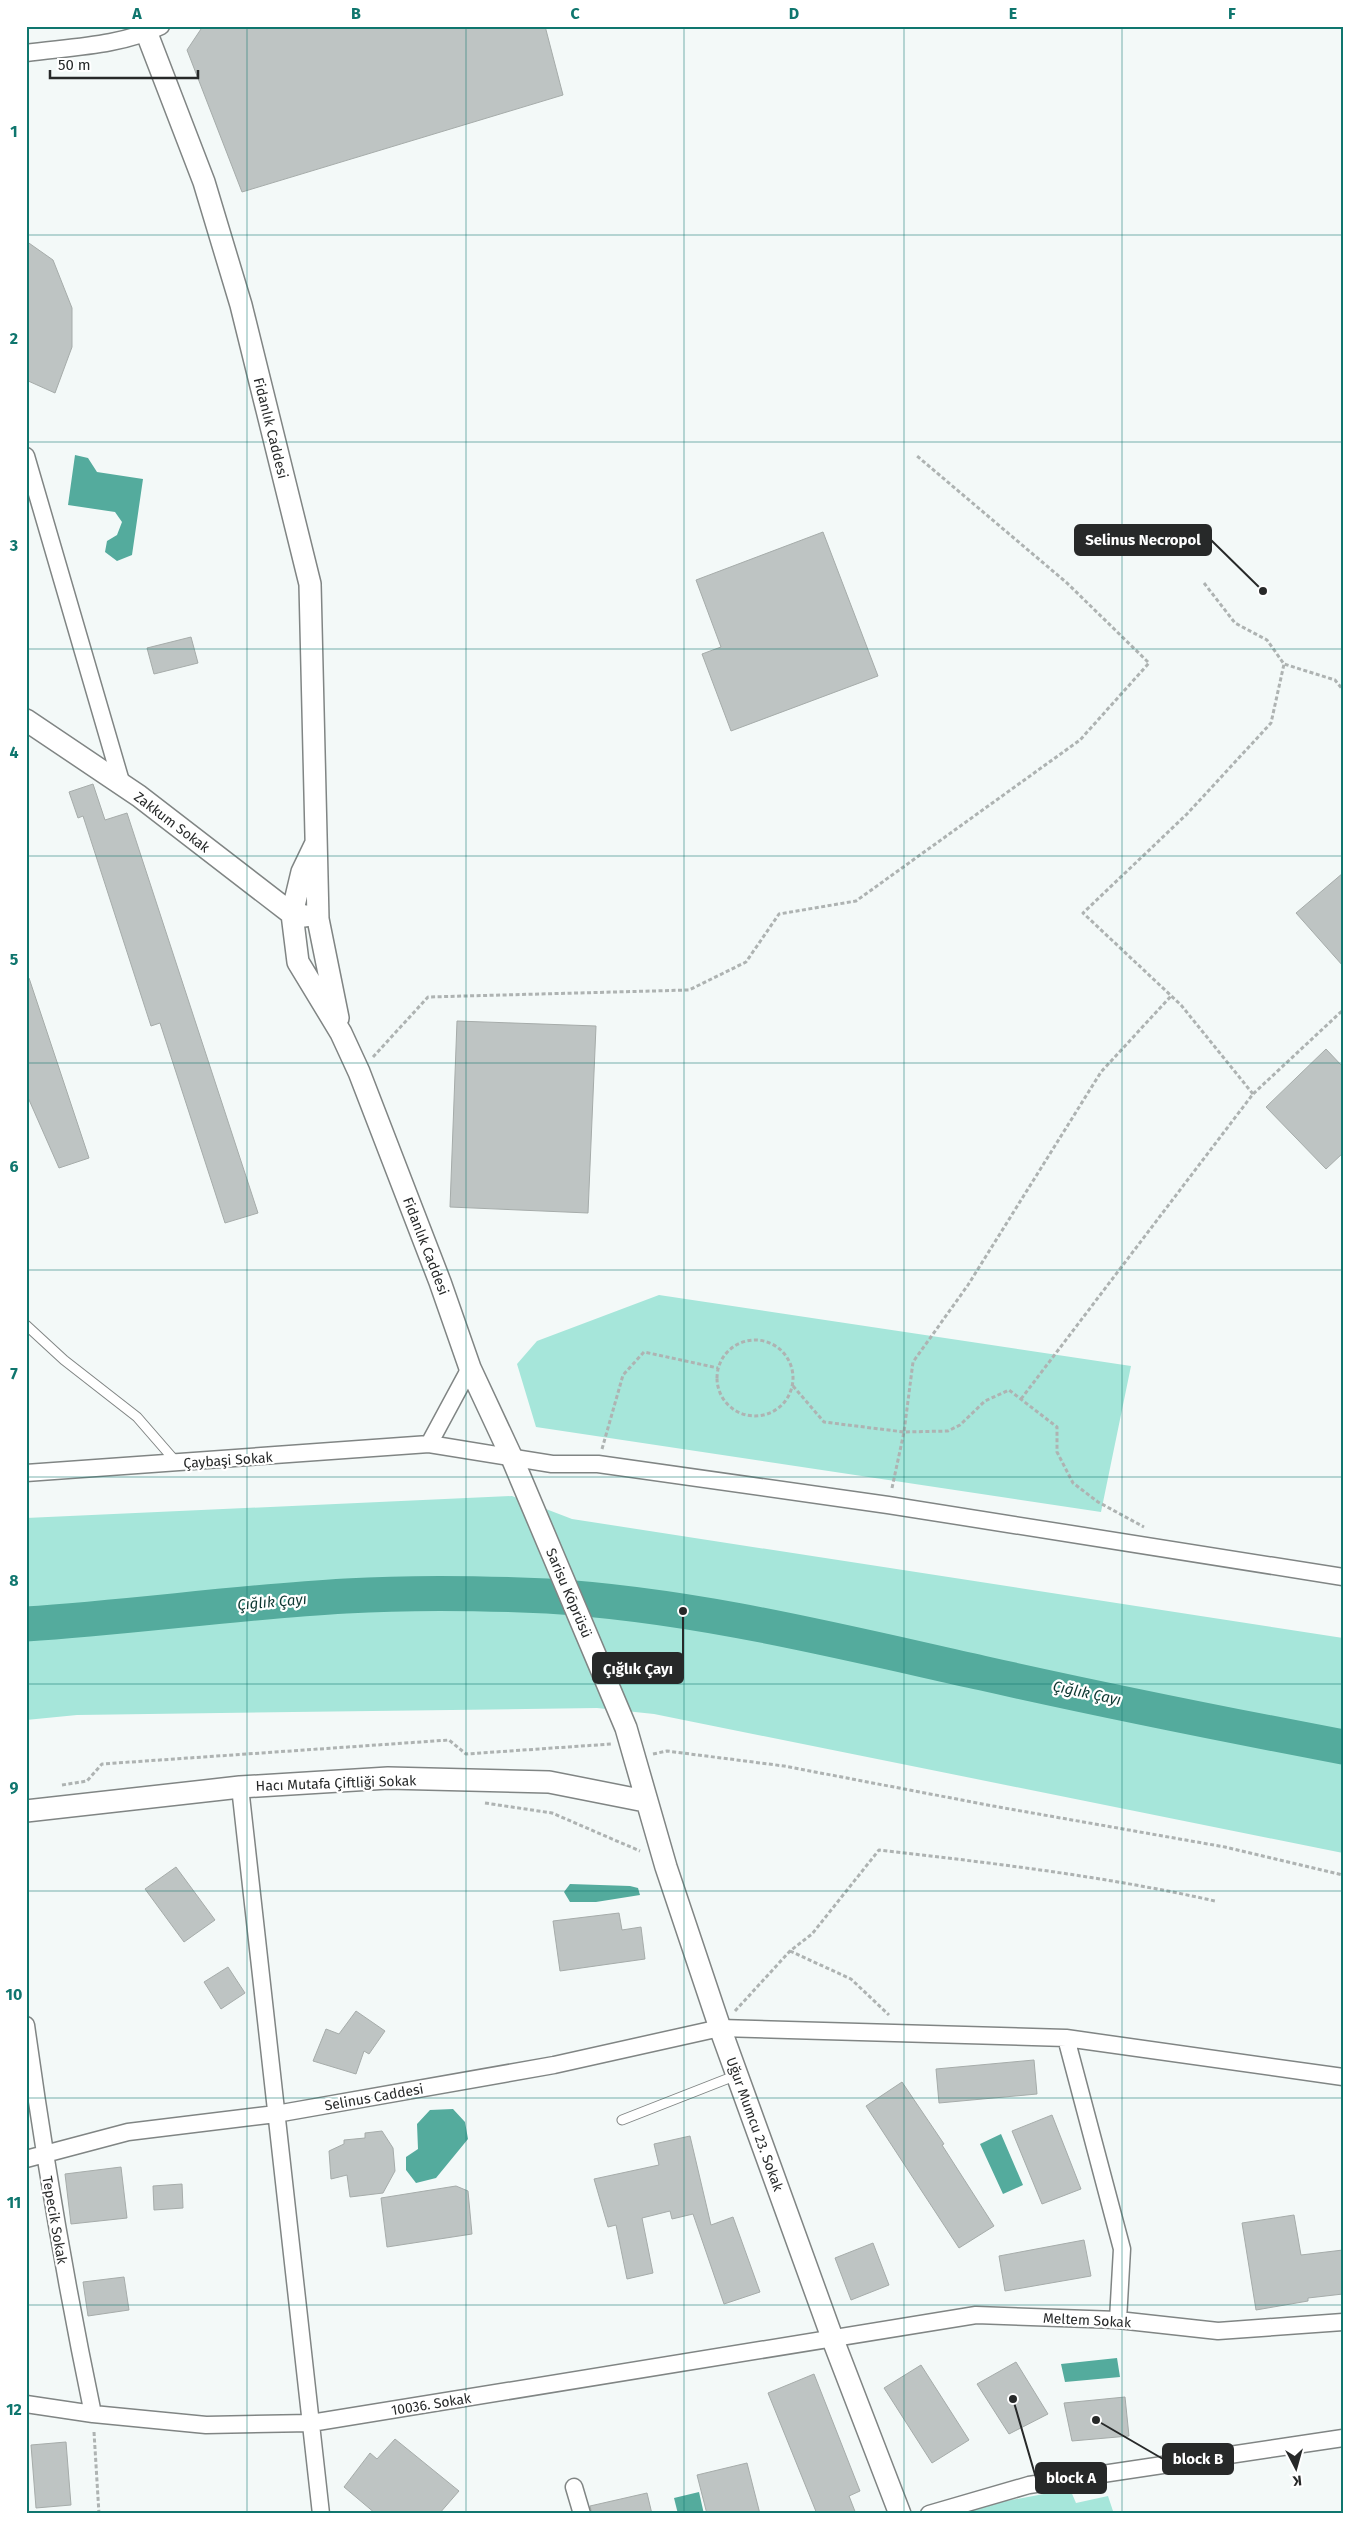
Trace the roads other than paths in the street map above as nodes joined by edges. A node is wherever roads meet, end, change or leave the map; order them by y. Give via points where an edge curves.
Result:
1 (150, 29) edge
2 (26, 53) edge
3 (26, 456) edge
4 (26, 720) edge
5 (122, 785) junction
6 (316, 845) junction
7 (292, 914) junction
8 (318, 919) junction
9 (341, 1033) junction
10 (26, 1325) edge
11 (470, 1368) junction
12 (429, 1444) junction
13 (512, 1458) junction
14 (178, 1463) junction
15 (26, 1472) edge
16 (1343, 1577) edge
17 (630, 1742) joint
18 (240, 1787) junction
19 (645, 1801) junction
20 (26, 1812) edge
21 (26, 2025) edge
22 (720, 2028) junction
23 (1066, 2038) junction
24 (737, 2075) junction
25 (1343, 2077) edge
26 (276, 2114) junction
27 (622, 2120) dead end
28 (44, 2154) junction
29 (26, 2159) edge
30 (1118, 2320) junction
31 (1343, 2322) edge
32 (833, 2340) junction
33 (26, 2404) edge
34 (93, 2414) junction
35 (310, 2423) junction
36 (1343, 2438) edge
37 (574, 2487) dead end
38 (321, 2514) edge
39 (582, 2514) edge
40 (900, 2514) edge
41 (929, 2514) edge

1 - 2 street
1 - 6 street, Fidanlık Caddesi via 204,182 236,286 310,584
3 - 5 street
4 - 5 street, Zakkum Sokak
5 - 7 street, Zakkum Sokak
6 - 7 street, Fidanlık Caddesi via 302,872
6 - 8 street, Fidanlık Caddesi
7 - 8 street, Zakkum Sokak
7 - 9 street, Fidanlık Caddesi via 298,962
8 - 9 street, Fidanlık Caddesi
9 - 11 street, Fidanlık Caddesi via 440,1282
10 - 14 lane via 64,1360 137,1417
11 - 12 street
11 - 13 street, Fidanlık Caddesi
12 - 13 street, Çaybaşi Sokak
12 - 14 street, Çaybaşi Sokak
13 - 16 street, Çaybaşi Sokak via 552,1464 598,1464 888,1505
13 - 17 street, Sarisu Kōprüsü
14 - 15 street, Çaybaşi Sokak
17 - 19 street, Uğur Mumcu 23. Sokak
18 - 19 street, Hacı Mutafa Çiftliği Sokak via 388,1778 548,1782
18 - 20 street, Hacı Mutafa Çiftliği Sokak
18 - 26 street
19 - 22 street, Uğur Mumcu 23. Sokak
21 - 28 street, Tepecik Sokak
22 - 23 street, Selinus Caddesi
22 - 24 street, Uğur Mumcu 23. Sokak
22 - 26 street, Selinus Caddesi via 554,2065
23 - 25 street, Selinus Caddesi
23 - 30 street via 1122,2250
24 - 27 lane
24 - 32 street, Uğur Mumcu 23. Sokak
26 - 28 street, Selinus Caddesi via 128,2132
26 - 35 street
28 - 29 street, Selinus Caddesi
28 - 34 street, Tepecik Sokak
30 - 31 street, Meltem Sokak via 1218,2331
30 - 32 street, Meltem Sokak via 976,2315
32 - 35 street, 10036. Sokak
32 - 40 street, Uğur Mumcu 23. Sokak
33 - 34 street, 10036. Sokak
34 - 35 street, 10036. Sokak via 206,2425
35 - 38 street
36 - 41 street via 1030,2484
37 - 39 street

